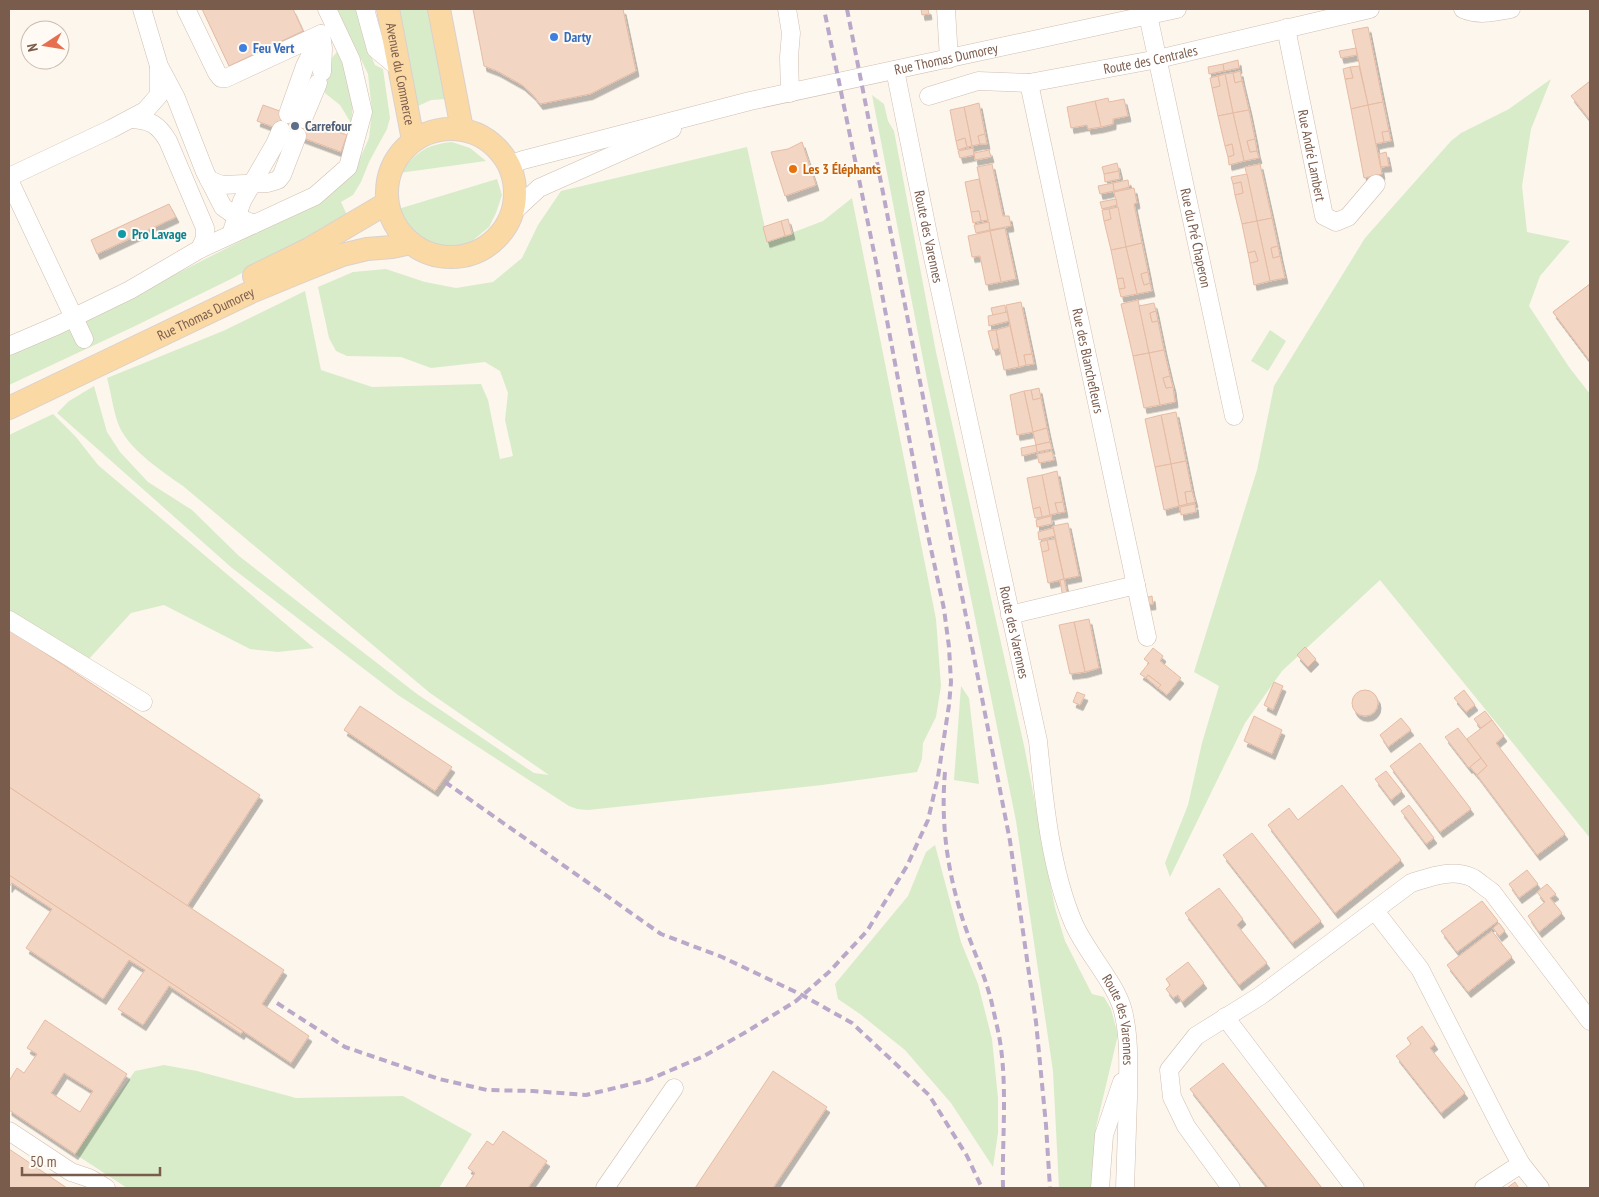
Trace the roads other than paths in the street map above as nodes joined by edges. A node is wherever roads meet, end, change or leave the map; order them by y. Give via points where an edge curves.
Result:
1 (142, 9) edge
2 (186, 9) edge
3 (322, 9) edge
4 (327, 9) edge
5 (366, 9) edge
6 (388, 9) edge
7 (439, 9) edge
8 (787, 9) edge
9 (946, 9) edge
10 (1177, 9) edge
11 (1370, 9) edge
12 (1463, 9) edge
13 (1511, 9) edge
14 (1148, 15) junction
15 (1286, 28) junction
16 (321, 34) junction
17 (949, 59) junction
18 (1158, 59) junction
19 (159, 66) junction
20 (400, 69) junction
21 (895, 70) junction
22 (1029, 83) junction
23 (790, 93) junction
24 (929, 96) dead end
25 (716, 109) junction
26 (131, 119) junction
27 (462, 129) junction
28 (289, 133) dead end
29 (413, 140) junction
30 (509, 165) junction
31 (9, 179) edge
32 (209, 180) junction
33 (252, 184) junction
34 (1376, 184) dead end
35 (387, 203) junction
36 (512, 213) junction
37 (237, 217) junction
38 (254, 224) junction
39 (231, 235) junction
40 (411, 244) junction
41 (200, 249) junction
42 (74, 317) junction
43 (84, 339) dead end
44 (9, 346) edge
45 (9, 393) edge
46 (9, 408) edge
47 (1234, 416) dead end
48 (1136, 585) junction
49 (1010, 615) junction
50 (9, 620) edge
51 (1147, 637) dead end
52 (142, 702) dead end
53 (1374, 910) junction
54 (1225, 1017) junction
55 (1590, 1021) edge
56 (1128, 1064) junction
57 (674, 1088) dead end
58 (9, 1131) edge
59 (1521, 1164) junction
60 (106, 1188) edge
61 (605, 1188) edge
62 (1100, 1188) edge
63 (1125, 1188) edge
64 (1231, 1188) edge
65 (1355, 1188) edge
66 (1484, 1188) edge
67 (1540, 1188) edge

1 - 19 street
2 - 16 street via 221,78
3 - 16 street
4 - 38 street via 351,60 363,112 348,167 315,196
5 - 20 street via 376,48
6 - 20 main road, Avenue du Commerce
7 - 27 main road
8 - 23 street via 791,33
9 - 17 street
10 - 14 street, Rue Thomas Dumorey
11 - 15 street, Route des Centrales
12 - 13 street via 1490,14
14 - 17 street, Rue Thomas Dumorey
14 - 18 street, Rue du Pré Chaperon
15 - 18 street, Route des Centrales
15 - 34 street, Rue André Lambert via 1324,216 1336,222 1348,217
16 - 16 street via 305,66 295,116 320,77
17 - 21 street, Rue Thomas Dumorey
18 - 22 street, Route des Centrales
18 - 47 street, Rue du Pré Chaperon
19 - 26 street via 159,95 145,111
19 - 32 street via 176,98
20 - 29 main road, Avenue du Commerce
21 - 23 street, Rue Thomas Dumorey
21 - 49 street, Route des Varennes
22 - 24 street, Route des Centrales via 978,81
22 - 48 street, Rue des Blanchefleurs
23 - 25 street, Rue Thomas Dumorey
25 - 30 street, Rue Thomas Dumorey
25 - 36 street, Rue Thomas Dumorey via 539,188
26 - 31 street
26 - 41 street via 154,124 168,141 206,228
27 - 29 main road via 445,128
27 - 30 main road via 487,140
28 - 33 street via 275,144
29 - 35 main road via 400,152 391,168 386,185
30 - 36 main road via 515,189
31 - 42 street
32 - 33 street via 222,185
32 - 37 street via 223,207
33 - 37 street
35 - 40 main road via 395,226
35 - 45 main road, Rue Thomas Dumorey via 232,288
36 - 40 main road via 503,231 488,246 470,255 449,258 429,254
37 - 38 street
37 - 39 street
38 - 39 street
39 - 41 street
40 - 46 main road, Rue Thomas Dumorey via 342,255 251,292
41 - 42 street via 130,290
42 - 43 street
42 - 44 street
48 - 49 street
48 - 51 street, Rue des Blanchefleurs
49 - 56 street, Route des Varennes via 1038,741 1058,875 1073,923 1123,1010
50 - 52 street
53 - 54 street via 1260,996
53 - 55 street via 1412,883 1456,873 1472,878 1492,892
53 - 59 street via 1420,969
54 - 64 street via 1196,1036 1169,1070 1172,1096 1186,1126
54 - 65 street
56 - 62 street via 1104,1135
56 - 63 street, Route des Varennes
57 - 61 street
58 - 60 street via 71,1172
59 - 66 street
59 - 67 street

